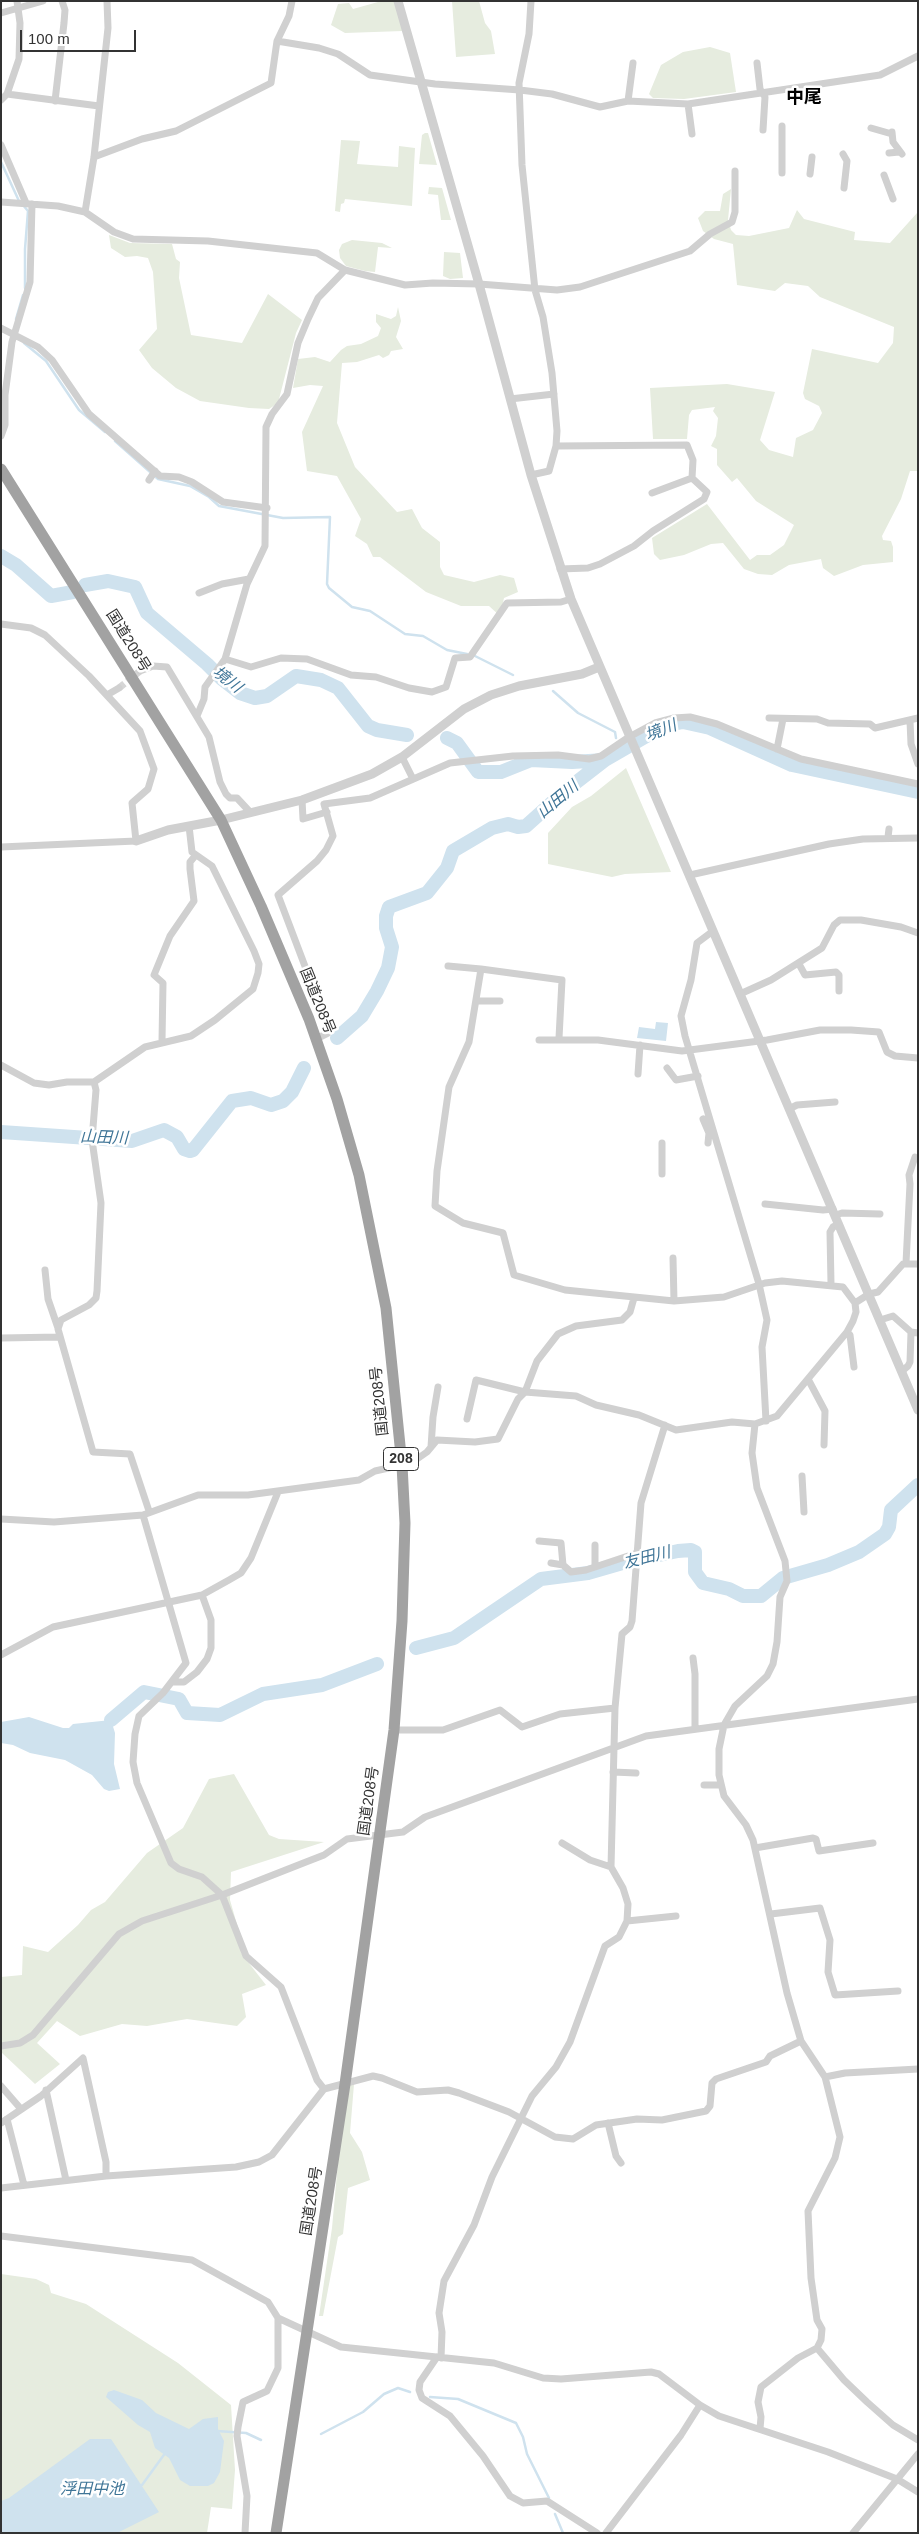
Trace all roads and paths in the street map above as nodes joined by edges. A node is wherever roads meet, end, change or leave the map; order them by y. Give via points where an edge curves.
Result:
1 (43, 1) edge
2 (62, 1) edge
3 (107, 1) edge
4 (292, 1) edge
5 (398, 1) edge
6 (531, 1) edge
7 (18, 5) edge
8 (1, 13) edge
9 (278, 41) junction
10 (918, 56) edge
11 (757, 62) dead end
12 (633, 63) dead end
13 (420, 81) junction
14 (816, 85) junction
15 (520, 90) junction
16 (763, 93) junction
17 (7, 94) junction
18 (1, 100) edge
19 (812, 100) dead end
20 (55, 101) junction
21 (628, 101) junction
22 (688, 104) junction
23 (98, 106) junction
24 (782, 126) dead end
25 (871, 128) dead end
26 (764, 130) dead end
27 (692, 134) dead end
28 (1, 145) edge
29 (889, 153) dead end
30 (843, 154) dead end
31 (4, 156) edge
32 (94, 157) junction
33 (812, 157) dead end
34 (735, 171) dead end
35 (782, 173) dead end
36 (810, 174) dead end
37 (884, 175) dead end
38 (844, 188) dead end
39 (893, 199) dead end
40 (1, 202) edge
41 (27, 203) junction
42 (85, 212) junction
43 (345, 270) junction
44 (480, 284) junction
45 (535, 290) junction
46 (1, 328) edge
47 (14, 334) junction
48 (554, 394) junction
49 (3, 395) edge
50 (510, 399) junction
51 (1, 436) edge
52 (556, 446) junction
53 (1, 469) edge
54 (154, 472) junction
55 (531, 475) junction
56 (692, 478) junction
57 (148, 480) dead end
58 (652, 493) dead end
59 (267, 509) junction
60 (560, 569) junction
61 (250, 580) junction
62 (199, 593) dead end
63 (571, 599) junction
64 (1, 624) edge
65 (225, 659) junction
66 (599, 667) junction
67 (140, 671) tunnel mouth
68 (119, 688) tunnel mouth
69 (107, 695) junction
70 (197, 716) junction
71 (769, 718) dead end
72 (918, 718) edge
73 (783, 719) junction
74 (910, 721) junction
75 (630, 738) junction
76 (777, 749) junction
77 (402, 757) junction
78 (918, 764) edge
79 (413, 779) junction
80 (918, 784) edge
81 (302, 800) junction
82 (250, 812) junction
83 (327, 812) junction
84 (221, 820) junction
85 (189, 826) junction
86 (889, 829) dead end
87 (888, 837) junction
88 (918, 838) edge
89 (136, 841) junction
90 (1, 847) edge
91 (195, 856) junction
92 (690, 875) junction
93 (713, 930) junction
94 (918, 933) edge
95 (799, 964) junction
96 (448, 966) dead end
97 (481, 969) junction
98 (839, 990) dead end
99 (740, 994) junction
100 (476, 1001) junction
101 (500, 1001) dead end
102 (559, 1038) junction
103 (316, 1039) junction
104 (539, 1040) dead end
105 (162, 1041) junction
106 (759, 1041) junction
107 (640, 1045) junction
108 (690, 1050) junction
109 (918, 1058) edge
110 (1, 1065) edge
111 (667, 1068) dead end
112 (638, 1074) dead end
113 (698, 1076) junction
114 (94, 1082) junction
115 (835, 1102) dead end
116 (789, 1109) junction
117 (702, 1119) dead end
118 (662, 1143) dead end
119 (708, 1143) dead end
120 (915, 1157) dead end
121 (662, 1174) dead end
122 (766, 1204) dead end
123 (880, 1214) dead end
124 (836, 1216) junction
125 (673, 1258) dead end
126 (906, 1263) junction
127 (918, 1264) edge
128 (45, 1270) dead end
129 (759, 1284) junction
130 (831, 1284) junction
131 (869, 1294) junction
132 (634, 1298) junction
133 (674, 1301) junction
134 (855, 1303) junction
135 (880, 1320) junction
136 (59, 1328) junction
137 (847, 1332) junction
138 (915, 1333) edge
139 (59, 1337) junction
140 (1, 1338) edge
141 (854, 1367) dead end
142 (902, 1371) junction
143 (808, 1379) junction
144 (438, 1387) dead end
145 (524, 1392) junction
146 (918, 1410) edge
147 (466, 1419) dead end
148 (766, 1421) junction
149 (754, 1424) junction
150 (665, 1425) junction
151 (824, 1445) dead end
152 (431, 1447) junction
153 (402, 1465) junction
154 (802, 1476) dead end
155 (278, 1492) junction
156 (804, 1512) dead end
157 (146, 1513) junction
158 (1, 1519) edge
159 (539, 1541) dead end
160 (596, 1545) dead end
161 (637, 1554) junction
162 (551, 1562) dead end
163 (563, 1565) junction
164 (595, 1567) junction
165 (202, 1595) junction
166 (168, 1602) junction
167 (1, 1655) edge
168 (693, 1658) dead end
169 (173, 1682) junction
170 (918, 1699) edge
171 (615, 1708) junction
172 (724, 1725) junction
173 (695, 1729) junction
174 (394, 1730) junction
175 (614, 1748) junction
176 (612, 1772) junction
177 (637, 1773) dead end
178 (704, 1785) dead end
179 (720, 1785) junction
180 (380, 1834) junction
181 (562, 1843) dead end
182 (873, 1843) dead end
183 (755, 1848) junction
184 (611, 1867) junction
185 (222, 1895) junction
186 (771, 1914) junction
187 (676, 1916) dead end
188 (627, 1921) junction
189 (898, 1991) dead end
190 (801, 2041) junction
191 (1, 2046) edge
192 (918, 2069) edge
193 (825, 2077) junction
194 (345, 2084) junction
195 (1, 2086) edge
196 (324, 2089) junction
197 (46, 2090) junction
198 (21, 2109) junction
199 (520, 2118) junction
200 (4, 2121) edge
201 (608, 2123) junction
202 (621, 2163) dead end
203 (106, 2176) junction
204 (66, 2180) junction
205 (24, 2185) junction
206 (1, 2188) edge
207 (1, 2236) edge
208 (278, 2318) junction
209 (308, 2332) junction
210 (818, 2348) junction
211 (439, 2358) junction
212 (700, 2405) junction
213 (760, 2429) junction
214 (918, 2440) edge
215 (918, 2454) edge
216 (897, 2479) junction
217 (918, 2492) edge
218 (245, 2533) edge
219 (276, 2533) edge
220 (597, 2533) edge
221 (606, 2533) edge
222 (853, 2533) edge

1 - 7 street
2 - 20 street via 65,17
3 - 23 street via 108,28
4 - 9 street
5 - 13 street
6 - 15 street
7 - 8 street
7 - 17 street via 19,60
9 - 13 street via 338,54 370,75
9 - 32 street via 271,83 176,131 142,139
10 - 14 street via 880,75
11 - 16 street
12 - 21 street
13 - 15 street
13 - 44 street
14 - 16 street
14 - 19 street
15 - 21 street via 552,94 600,107
15 - 45 street via 522,165
16 - 22 street
16 - 26 street via 766,97
17 - 18 street
17 - 20 street
20 - 23 street
21 - 22 street
22 - 27 street
23 - 32 street
24 - 35 street
25 - 29 street via 892,133 900,153
28 - 31 street
30 - 38 street via 847,161
31 - 41 street
32 - 42 street
33 - 36 street
34 - 45 street via 732,222 710,234 690,251 580,287
37 - 39 street
40 - 41 street
41 - 42 street
41 - 47 street via 30,282
42 - 43 street via 114,232 133,240 208,241 317,253
43 - 44 street via 406,285
43 - 59 street via 318,298 298,342 287,394 266,427
44 - 45 street via 522,286
44 - 50 street
45 - 48 street via 543,317
46 - 47 street
47 - 49 street
47 - 54 street via 38,347 52,360 89,414
48 - 50 street
48 - 52 street
49 - 51 street via 5,425
50 - 55 street
52 - 55 street via 549,471
52 - 56 street via 688,445 693,460
53 - 84 highway, 国道208号 / 208
54 - 57 street
54 - 59 street via 192,482 224,502
55 - 60 street
56 - 58 street
56 - 60 street via 707,492 704,499 634,546 600,564
59 - 61 street via 265,546
60 - 63 street
61 - 62 street via 222,584
61 - 65 street
63 - 65 street via 507,603 470,657 455,658 446,687 432,692 376,677 351,675 308,659 281,658 251,667
63 - 66 street
64 - 69 street via 31,628 45,635
65 - 70 street via 205,687
66 - 75 street
66 - 77 street via 582,674 491,695 464,709
67 - 70 street via 153,666 167,667
68 - 69 street
69 - 89 street via 140,731 153,763 154,775 148,789 132,803
70 - 82 street via 210,739 226,794 236,798
71 - 73 street
72 - 74 street
73 - 74 street via 870,724 875,728
73 - 76 street
74 - 78 street via 911,744
75 - 76 street via 665,720 690,717 717,724
75 - 79 street via 601,756 558,755 450,762
75 - 92 street
76 - 80 street via 802,759
77 - 79 street
77 - 81 street via 372,774
79 - 83 street via 370,798 324,804
81 - 82 street
81 - 83 street via 303,819
82 - 84 street
83 - 103 street via 333,836 326,850 278,895 328,1027 328,1033
84 - 85 street
84 - 103 highway, 国道208号 / 208
85 - 89 street
85 - 91 street
86 - 87 street
87 - 88 street
87 - 92 street via 829,844
89 - 90 street
91 - 105 street via 190,862 194,901 170,936 154,976 163,983
91 - 105 street via 212,866 254,951 259,964 258,974 253,989 215,1020 191,1036
92 - 93 street
93 - 99 street
93 - 108 street via 697,943 681,1016
94 - 95 street via 861,920 840,920 834,924 822,948
95 - 98 street via 805,975 836,972
95 - 99 street
96 - 97 street
97 - 100 street
97 - 102 street via 562,980
99 - 106 street
100 - 101 street
100 - 132 street via 469,1042 449,1087 435,1206 463,1223 503,1234 514,1275 565,1290
102 - 104 street
102 - 107 street
103 - 153 highway, 国道208号 / 208 via 359,1175 376,1254 386,1308
105 - 114 street via 145,1047
106 - 108 street
106 - 109 street via 820,1030 879,1032 887,1052
106 - 116 street
107 - 108 street
107 - 112 street
108 - 113 street
110 - 114 street via 34,1083
111 - 113 street via 676,1080
113 - 129 street
114 - 136 street via 92,1137 101,1203 98,1290 89,1305 61,1320
115 - 116 street via 797,1105
116 - 124 street
117 - 119 street
118 - 121 street
120 - 126 street via 909,1175
122 - 124 street via 823,1210
123 - 124 street via 842,1213
124 - 130 street via 830,1232
124 - 131 street
125 - 133 street
126 - 127 street
126 - 131 street via 878,1292
128 - 136 street via 48,1298
129 - 130 street via 782,1281
129 - 133 street via 724,1297
129 - 148 street via 767,1320 762,1347
130 - 134 street via 843,1287
131 - 134 street
131 - 135 street
132 - 133 street
132 - 145 street via 630,1312 622,1320 576,1326 558,1334 537,1361
134 - 137 street via 856,1312
135 - 138 street via 893,1316
135 - 142 street
136 - 139 street
137 - 141 street
137 - 143 street
138 - 142 street via 910,1362
139 - 140 street
139 - 157 street via 93,1452 130,1454
142 - 146 street
143 - 148 street via 777,1416
143 - 151 street via 825,1411
144 - 152 street
145 - 147 street via 476,1380
145 - 150 street via 569,1394
145 - 152 street via 498,1439 475,1442 437,1440
148 - 149 street
149 - 150 street via 732,1422 685,1430
149 - 172 street via 753,1462 757,1488 785,1561 787,1578 780,1597 772,1667 767,1676 742,1697
150 - 161 street via 641,1503
152 - 153 street
153 - 155 street via 376,1471 360,1480
153 - 174 highway, 国道208号 / 208 via 402,1621
154 - 156 street
155 - 157 street via 198,1495
155 - 165 street via 251,1558 241,1573
157 - 158 street via 54,1522
157 - 166 street
159 - 163 street via 561,1543
160 - 164 street
161 - 164 street
161 - 171 street via 632,1621 622,1634
162 - 163 street
163 - 164 street via 571,1572
165 - 166 street
165 - 169 street via 210,1620 211,1648 207,1660 184,1682
166 - 167 street via 53,1627
166 - 169 street via 186,1663
168 - 173 street
169 - 185 street via 139,1716 133,1762 137,1782 174,1867 202,1877
170 - 172 street
171 - 174 street via 560,1714 522,1727 500,1710 443,1730
171 - 175 street
172 - 173 street
172 - 179 street via 718,1761
173 - 175 street via 646,1736
174 - 180 highway, 国道208号 / 208
175 - 176 street
175 - 180 street via 426,1817 403,1832
176 - 177 street
176 - 184 street
178 - 179 street
179 - 183 street via 724,1796 746,1826
180 - 185 street via 347,1840 324,1855
180 - 194 highway, 国道208号 / 208
181 - 184 street via 590,1860
182 - 183 street via 819,1852 816,1839 812,1838
183 - 186 street
184 - 188 street via 628,1904
185 - 191 street via 142,1921 119,1934 32,2035 20,2042
185 - 196 street via 246,1956 282,1987 317,2080
186 - 189 street via 820,1908 830,1940 828,1972 835,1995
186 - 190 street via 776,1950
187 - 188 street
188 - 199 street via 619,1937 605,1946 570,2042
190 - 193 street
190 - 201 street via 770,2056 766,2062 716,2079 712,2083 710,2106 706,2110 662,2120
192 - 193 street
193 - 210 street via 840,2137 835,2158 808,2211 811,2278 822,2329
194 - 196 street
194 - 199 street via 373,2076 418,2092 448,2090
194 - 209 highway, 国道208号 / 208
195 - 198 street
196 - 203 street via 272,2155 258,2162 236,2167
197 - 198 street
197 - 203 street via 83,2058 106,2162
197 - 204 street
198 - 200 street
199 - 201 street via 565,2139 573,2139 596,2124
199 - 211 street via 474,2225 444,2281 439,2313 442,2332
200 - 205 street
201 - 202 street via 616,2156
203 - 204 street
204 - 205 street
205 - 206 street
207 - 208 street via 192,2260 268,2302
208 - 209 street
208 - 218 street via 278,2368 267,2391 243,2402 238,2427 246,2496
209 - 211 street via 341,2348
209 - 219 highway, 国道208号 / 208
210 - 213 street via 798,2358 761,2387 758,2402
210 - 214 street via 866,2402 893,2425
211 - 212 street via 494,2363 543,2378 651,2372 659,2374
211 - 220 street via 420,2382 418,2390 422,2398 450,2416 510,2496 523,2503 547,2501
212 - 213 street via 719,2416
212 - 221 street
213 - 216 street
215 - 216 street
216 - 217 street
216 - 222 street

